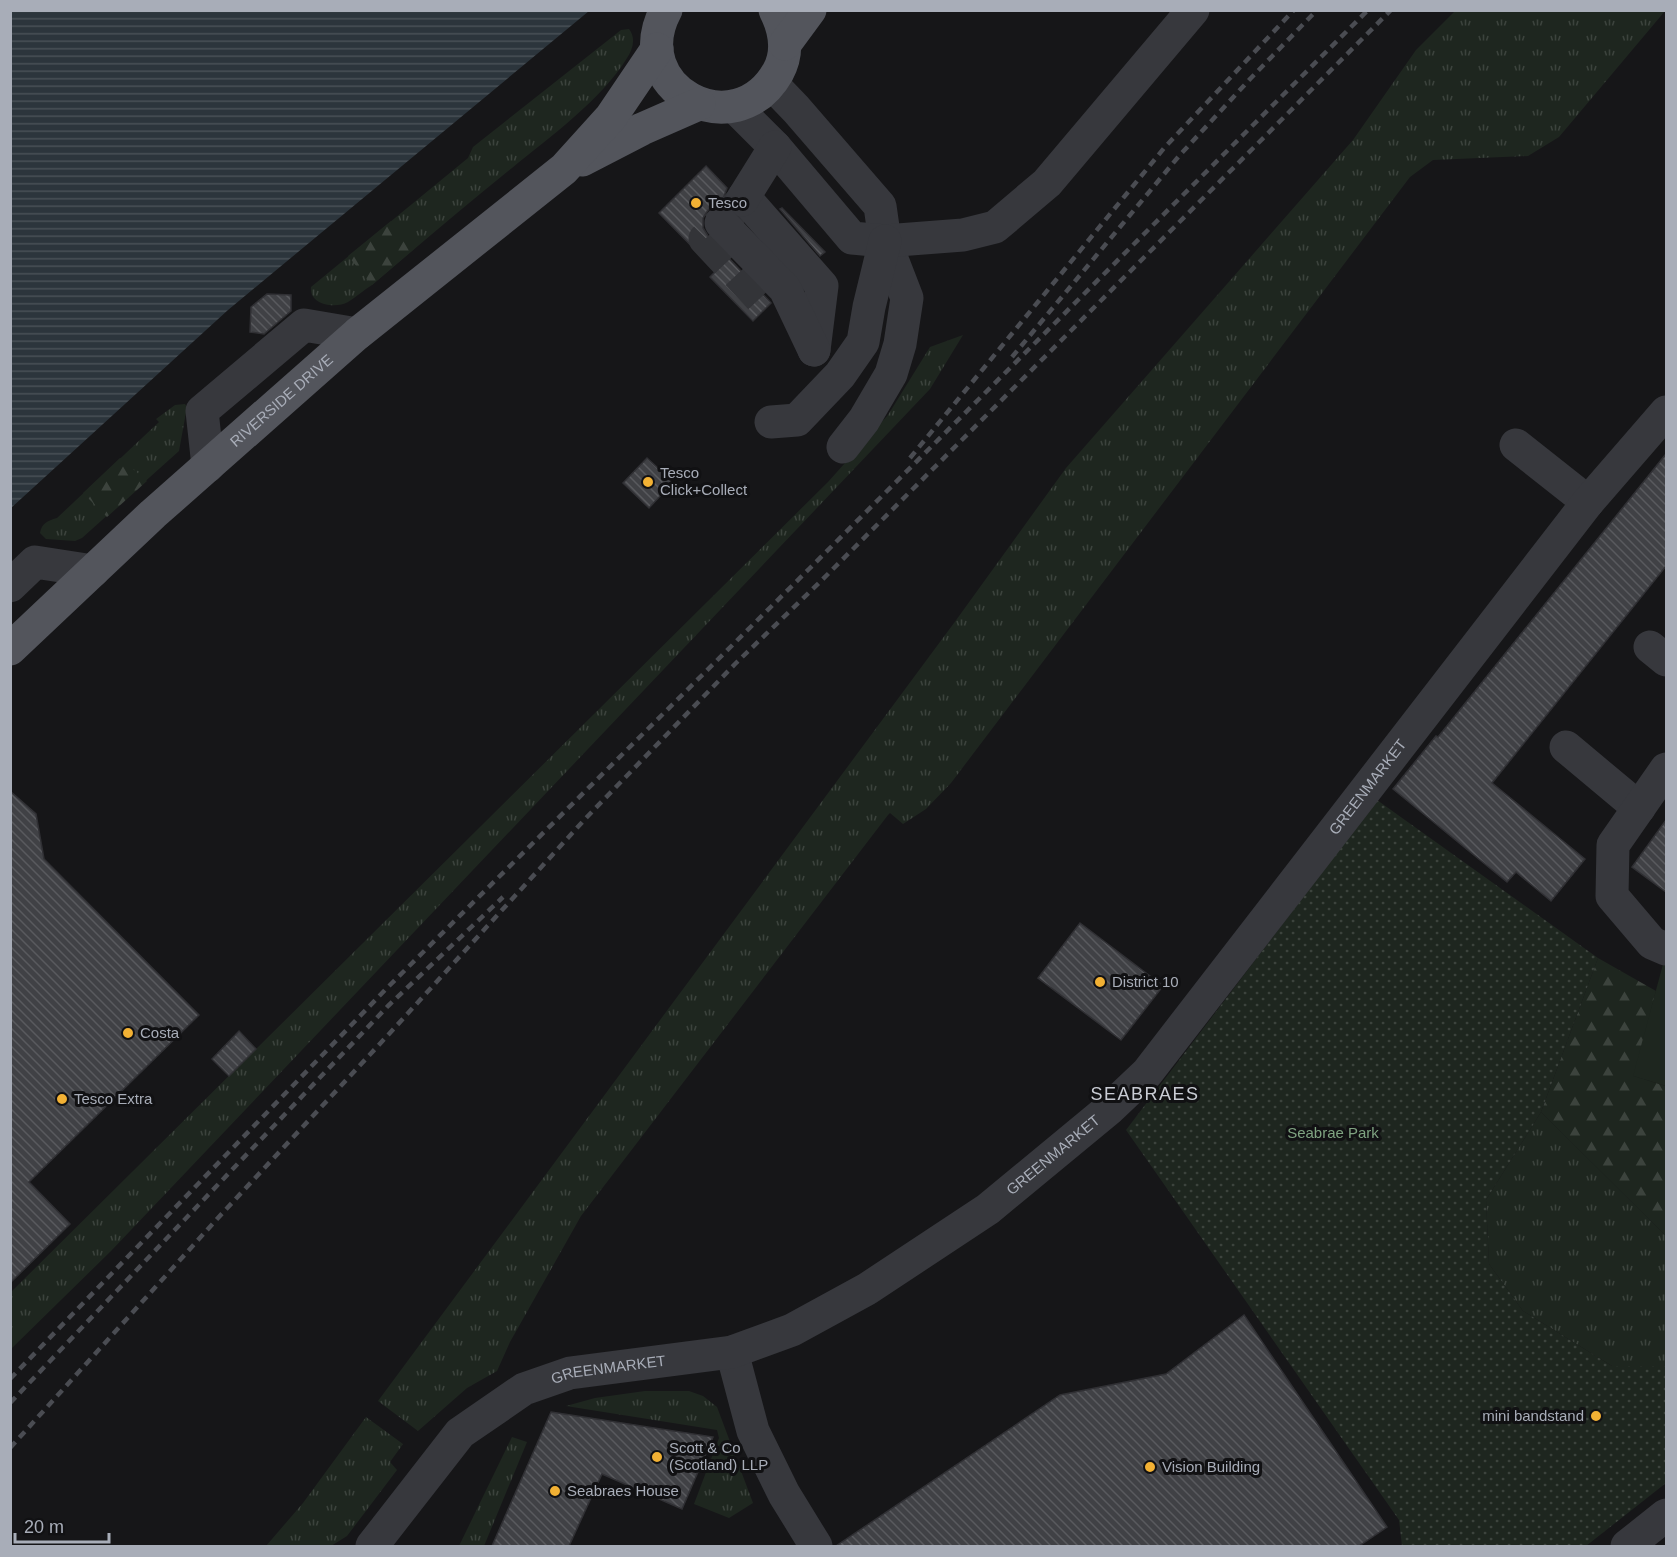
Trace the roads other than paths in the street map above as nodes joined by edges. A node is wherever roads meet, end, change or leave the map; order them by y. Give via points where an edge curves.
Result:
1 (666, 10) edge
2 (775, 10) edge
3 (810, 10) edge
4 (1192, 10) edge
5 (785, 44) junction
6 (657, 50) junction
7 (771, 83) junction
8 (699, 104) junction
9 (734, 106) junction
10 (774, 147) junction
11 (564, 170) junction
12 (885, 241) junction
13 (768, 306) tunnel mouth
14 (357, 334) junction
15 (814, 350) junction
16 (840, 375) junction
17 (876, 402) junction
18 (1666, 412) edge
19 (771, 422) dead end
20 (1516, 445) dead end
21 (843, 447) dead end
22 (208, 466) junction
23 (1588, 502) junction
24 (93, 571) junction
25 (10, 586) edge
26 (10, 649) edge
27 (1566, 747) dead end
28 (1666, 769) edge
29 (1640, 808) junction
30 (1666, 950) edge
31 (732, 1352) junction
32 (1666, 1515) edge
33 (372, 1546) edge
34 (816, 1546) edge
35 (1627, 1546) edge

1 - 6 main road, RIVERSIDE DRIVE via 657,34
2 - 5 main road via 782,23
3 - 5 main road
4 - 12 street via 1047,183 995,227 963,235
5 - 7 main road via 780,67
6 - 8 main road, RIVERSIDE DRIVE via 667,79
6 - 11 main road, RIVERSIDE DRIVE via 611,117
7 - 9 main road, RIVERSIDE DRIVE via 761,94
7 - 12 street via 880,206
8 - 9 main road, RIVERSIDE DRIVE
8 - 11 main road, RIVERSIDE DRIVE
9 - 10 street
10 - 12 street via 852,238
10 - 15 street via 736,207 785,289
11 - 14 main road, RIVERSIDE DRIVE
12 - 16 street via 863,342
12 - 17 street via 907,298 900,344 891,374
13 - 15 street
14 - 22 main road, RIVERSIDE DRIVE
14 - 22 street via 304,325 202,411
15 - 16 street
16 - 17 street
16 - 19 street via 796,420
17 - 21 street
18 - 23 street, GREENMARKET
20 - 23 street
22 - 24 main road, RIVERSIDE DRIVE
23 - 31 street, GREENMARKET via 1147,1072 1109,1109 988,1209 867,1289 792,1330
24 - 25 street via 35,562
24 - 26 main road, RIVERSIDE DRIVE
27 - 29 street
28 - 29 street
29 - 30 street via 1613,845 1612,896 1652,943
31 - 33 street, GREENMARKET via 570,1373 524,1389 460,1433
31 - 34 street via 753,1431 784,1494
32 - 35 street

